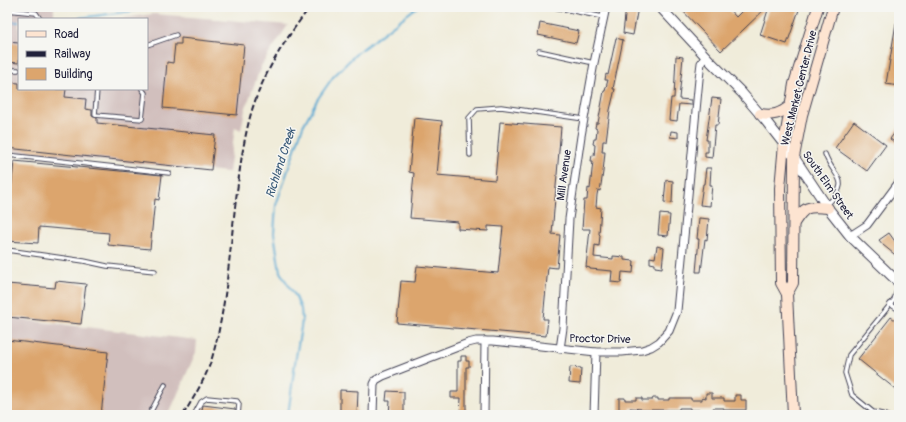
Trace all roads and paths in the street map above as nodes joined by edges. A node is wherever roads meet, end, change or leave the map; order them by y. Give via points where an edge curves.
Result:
1 (554, 7) edge
2 (606, 7) edge
3 (660, 7) edge
4 (818, 7) edge
5 (833, 7) edge
6 (7, 10) edge
7 (39, 18) edge
8 (603, 18) junction
9 (176, 35) dead end
10 (148, 44) edge
11 (539, 51) dead end
12 (706, 56) junction
13 (594, 63) junction
14 (7, 66) edge
15 (12, 70) junction
16 (18, 70) edge
17 (7, 74) edge
18 (97, 90) edge
19 (143, 90) edge
20 (790, 106) junction
21 (760, 114) junction
22 (584, 119) junction
23 (784, 144) junction
24 (825, 154) dead end
25 (7, 155) edge
26 (470, 155) dead end
27 (794, 157) junction
28 (169, 173) dead end
29 (899, 182) edge
30 (827, 207) junction
31 (794, 223) junction
32 (850, 236) junction
33 (7, 250) edge
34 (155, 270) dead end
35 (899, 284) edge
36 (787, 294) junction
37 (890, 304) junction
38 (899, 310) edge
39 (485, 341) junction
40 (560, 349) junction
41 (596, 352) junction
42 (165, 385) dead end
43 (149, 415) edge
44 (194, 415) edge
45 (238, 415) edge
46 (373, 415) edge
47 (484, 415) edge
48 (594, 415) edge
49 (793, 415) edge
50 (886, 415) edge

1 - 8 lane
2 - 8 street, Mill Avenue
3 - 12 street, South Elm Street
4 - 20 main road, West Market Center Drive via 794,84
5 - 27 main road, West Market Center Drive via 802,115
6 - 7 lane via 36,13
8 - 13 street, Mill Avenue
9 - 10 lane
11 - 13 lane
12 - 21 street, South Elm Street
12 - 41 street, Proctor Drive via 701,64 699,79 681,274 674,320 669,331 651,347 622,352
13 - 22 street, Mill Avenue
14 - 15 lane
15 - 16 lane
15 - 17 lane
18 - 19 lane via 95,115 142,119 145,93
20 - 21 main road via 774,115
20 - 23 main road, West Market Center Drive
21 - 23 street, South Elm Street
22 - 26 lane via 501,107 477,109 469,118
22 - 40 street, Mill Avenue via 569,219
23 - 27 street, South Elm Street
23 - 36 main road, West Market Center Drive via 780,188 781,283
24 - 30 lane via 840,185 837,195
25 - 28 lane
27 - 30 street, South Elm Street
27 - 31 main road, West Market Center Drive
29 - 32 street via 867,225
30 - 31 main road via 808,208 802,211
30 - 32 street, South Elm Street
31 - 36 main road, West Market Center Drive via 793,283
32 - 35 street, South Elm Street
33 - 34 lane via 107,266
35 - 37 lane via 894,300
36 - 49 main road, West Market Center Drive
37 - 38 lane
37 - 50 lane via 849,355 845,373 852,395 873,412
39 - 40 street, Proctor Drive
39 - 46 street, Proctor Drive via 468,343 383,376 375,383
39 - 47 street
40 - 41 street, Proctor Drive
41 - 48 street
42 - 43 lane
44 - 45 lane via 207,398 237,401

